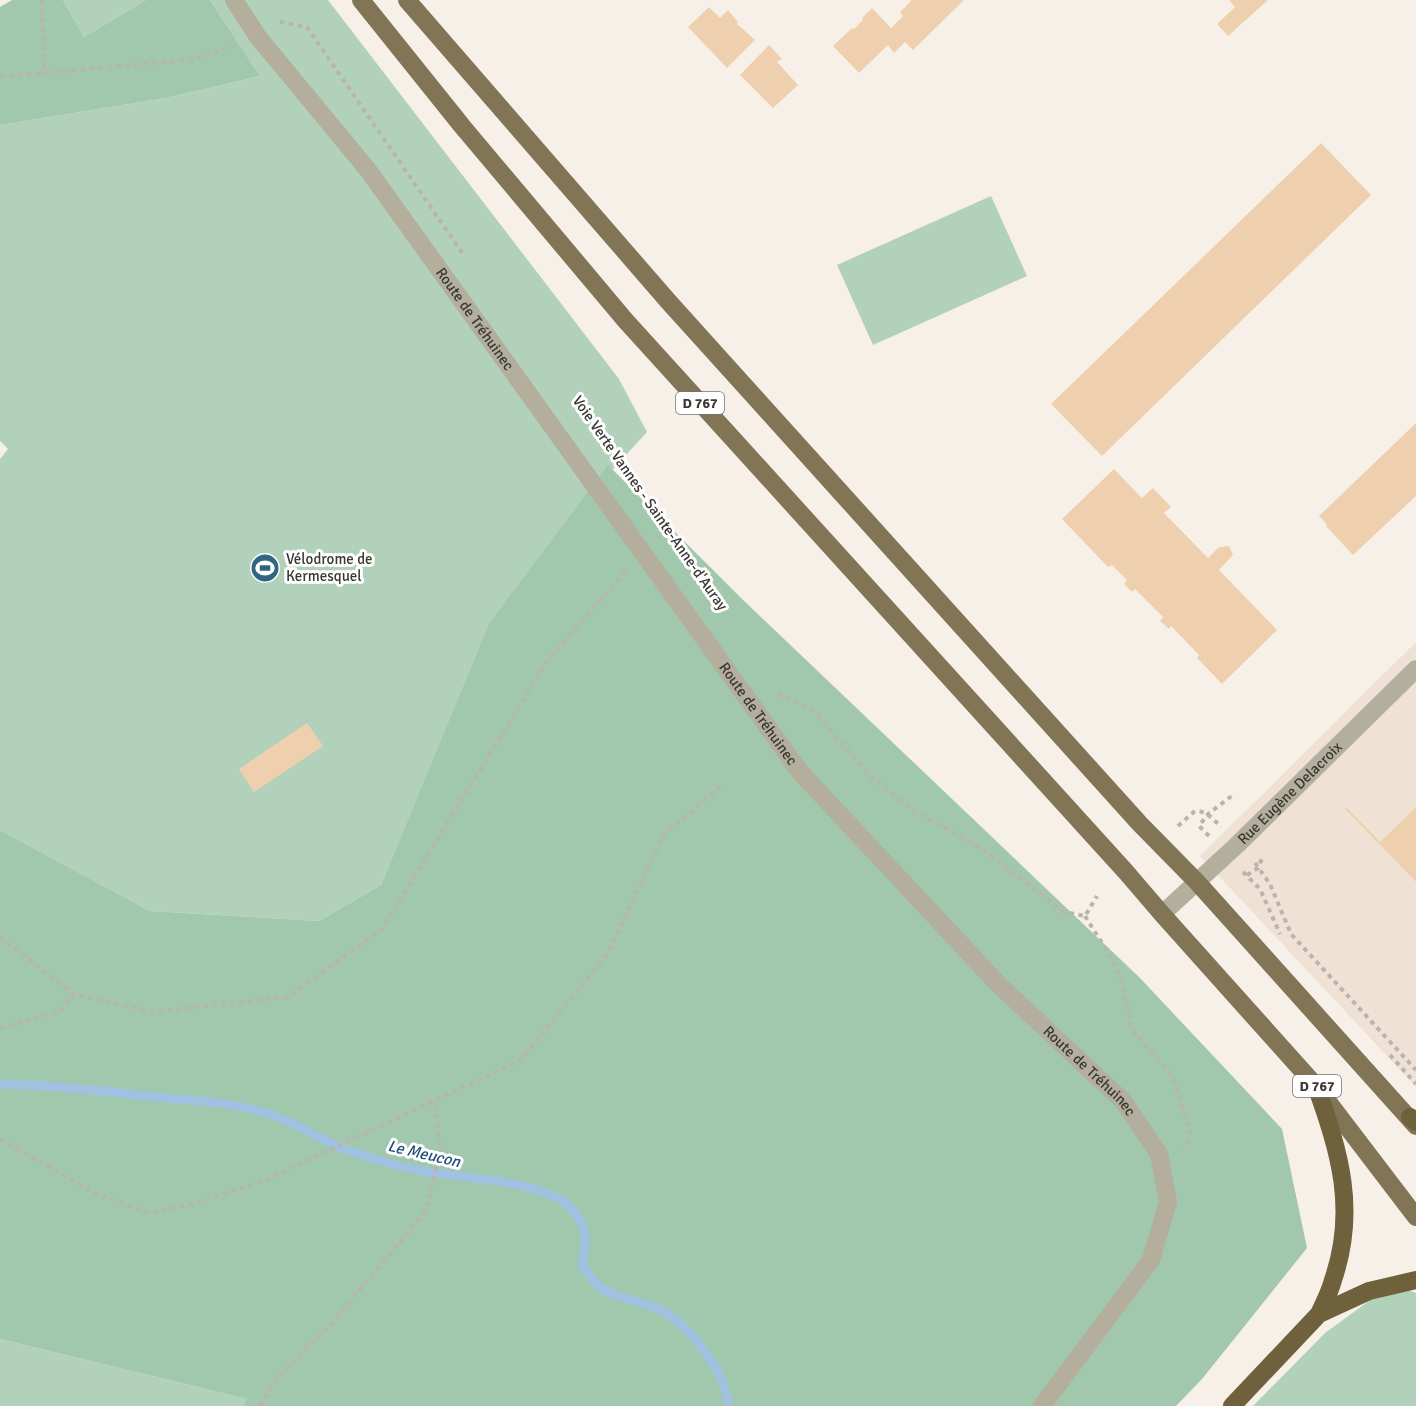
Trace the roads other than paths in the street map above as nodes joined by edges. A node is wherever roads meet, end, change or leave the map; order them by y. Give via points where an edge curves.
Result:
1 (234, 0) edge
2 (361, 0) edge
3 (407, 0) edge
4 (1416, 669) edge
5 (1197, 882) junction
6 (1162, 914) junction
7 (1316, 1086) junction
8 (1414, 1122) edge
9 (1416, 1217) edge
10 (1416, 1280) edge
11 (1318, 1314) junction
12 (1042, 1406) edge
13 (1232, 1406) edge

1 - 12 street, Route de Tréhuinec via 258,37 369,170 800,772 999,985 1123,1101 1159,1154 1167,1202 1151,1260
2 - 6 main road, D 767 via 625,320
3 - 5 main road, D 767 via 668,301
4 - 5 street, Rue Eugène Delacroix
5 - 6 street, Rue Eugène Delacroix
5 - 8 main road, D 767
6 - 7 main road, D 767
7 - 9 main road, D 767
7 - 11 highway via 1335,1139 1345,1212 1342,1247
10 - 11 highway via 1369,1291
11 - 13 highway

